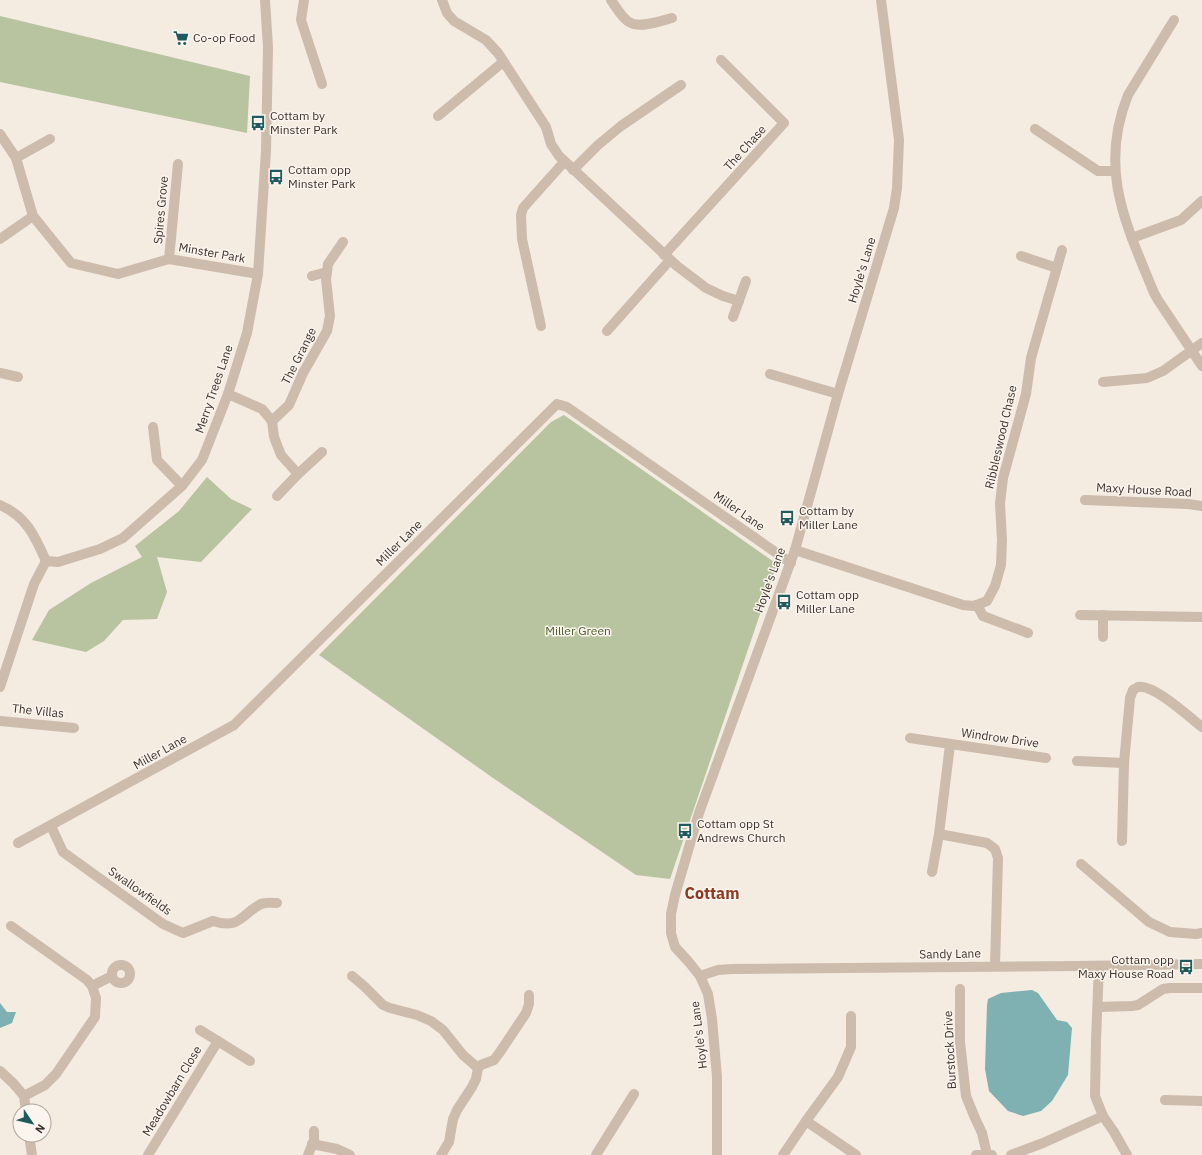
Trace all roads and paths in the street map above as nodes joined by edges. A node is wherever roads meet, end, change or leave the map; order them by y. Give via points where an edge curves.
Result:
1 (265, 0) edge
2 (304, 0) edge
3 (442, 0) edge
4 (611, 0) edge
5 (880, 0) edge
6 (672, 18) dead end
7 (1174, 20) dead end
8 (721, 60) dead end
9 (503, 62) junction
10 (322, 84) dead end
11 (681, 85) dead end
12 (438, 116) dead end
13 (1035, 129) dead end
14 (0, 134) edge
15 (50, 139) dead end
16 (16, 158) junction
17 (564, 162) junction
18 (178, 164) dead end
19 (573, 170) junction
20 (1115, 171) junction
21 (1202, 201) edge
22 (33, 216) junction
23 (1132, 238) junction
24 (0, 239) edge
25 (343, 242) dead end
26 (1062, 250) dead end
27 (1021, 256) dead end
28 (667, 257) junction
29 (169, 259) junction
30 (1056, 268) junction
31 (327, 272) junction
32 (258, 274) junction
33 (312, 276) dead end
34 (746, 281) dead end
35 (739, 301) junction
36 (733, 317) dead end
37 (541, 326) dead end
38 (607, 331) dead end
39 (1202, 343) edge
40 (1191, 350) junction
41 (1202, 366) edge
42 (0, 373) edge
43 (770, 374) dead end
44 (18, 377) dead end
45 (1103, 382) dead end
46 (228, 394) junction
47 (838, 394) junction
48 (272, 421) junction
49 (153, 427) dead end
50 (322, 452) dead end
51 (298, 474) junction
52 (182, 486) junction
53 (277, 496) dead end
54 (1085, 500) dead end
55 (0, 505) edge
56 (1202, 506) edge
57 (795, 550) junction
58 (46, 561) junction
59 (791, 563) junction
60 (977, 605) junction
61 (1080, 615) dead end
62 (1103, 615) junction
63 (1202, 617) edge
64 (1028, 633) dead end
65 (1103, 637) dead end
66 (0, 687) edge
67 (0, 721) edge
68 (1202, 727) edge
69 (74, 728) dead end
70 (910, 738) dead end
71 (950, 745) junction
72 (1046, 758) dead end
73 (1077, 761) dead end
74 (1124, 762) junction
75 (51, 826) junction
76 (939, 834) junction
77 (1122, 842) dead end
78 (18, 843) dead end
79 (1081, 864) dead end
80 (932, 872) dead end
81 (277, 903) dead end
82 (12, 926) dead end
83 (1202, 933) edge
84 (1202, 964) edge
85 (995, 966) junction
86 (1100, 966) junction
87 (112, 976) dead end
88 (352, 976) dead end
89 (700, 976) junction
90 (92, 986) junction
91 (960, 988) dead end
92 (1202, 988) edge
93 (529, 995) dead end
94 (1098, 1007) junction
95 (851, 1016) dead end
96 (200, 1030) dead end
97 (218, 1041) junction
98 (250, 1061) dead end
99 (478, 1068) junction
100 (0, 1071) edge
101 (634, 1094) dead end
102 (24, 1096) junction
103 (1165, 1100) dead end
104 (1202, 1101) edge
105 (25, 1103) edge
106 (1103, 1116) junction
107 (806, 1121) junction
108 (314, 1131) dead end
109 (30, 1143) edge
110 (312, 1144) junction
111 (987, 1154) edge
112 (32, 1155) edge
113 (148, 1155) edge
114 (308, 1155) edge
115 (350, 1155) edge
116 (441, 1155) edge
117 (596, 1155) edge
118 (717, 1155) edge
119 (783, 1155) edge
120 (856, 1155) edge
121 (976, 1155) edge
122 (992, 1155) edge
123 (1011, 1155) edge
124 (1126, 1155) edge

1 - 32 street, Merry Trees Lane via 268,47 266,151
2 - 10 street via 300,20
3 - 9 street via 447,13 454,21 486,40
4 - 6 street via 628,22 634,25 640,26
5 - 47 street, Hoyle's Lane via 899,140 897,188 894,208
7 - 20 street via 1128,95 1118,128
8 - 28 street, The Chase via 784,123
9 - 12 street
9 - 17 street via 546,127 551,144
11 - 19 street via 598,144
13 - 20 street via 1098,171
14 - 16 street, Minster Park
15 - 16 street
16 - 22 street, Minster Park
17 - 19 street
17 - 37 street via 523,208 520,215 522,239
18 - 29 street, Spires Grove
19 - 28 street
20 - 23 street via 1121,207
21 - 23 street via 1182,220
22 - 24 street
22 - 29 street, Minster Park via 71,263 118,274
23 - 40 street via 1158,300
25 - 31 street, The Grange via 328,264
26 - 30 street, Ribbleswood Chase
27 - 30 street
28 - 35 street via 706,288
28 - 38 street, The Chase
29 - 32 street, Minster Park
30 - 60 street, Ribbleswood Chase via 1031,358 1026,394 1003,478 1000,502 1001,565 995,586 987,601
31 - 33 street
31 - 48 street, The Grange via 330,316 327,331 289,404
32 - 46 street, Merry Trees Lane via 246,333
34 - 35 street
35 - 36 street
39 - 40 street
40 - 41 street
40 - 45 street via 1163,371 1148,378
42 - 44 street
43 - 47 street
46 - 48 street via 262,409
46 - 52 street, Merry Trees Lane via 202,460
47 - 57 street, Hoyle's Lane
48 - 51 street via 274,437 281,455
49 - 52 street via 157,460
50 - 51 street
51 - 53 street
52 - 58 street, Merry Trees Lane via 123,538 100,549 58,562
54 - 56 street, Maxy House Road
55 - 58 street via 26,522
57 - 59 street, Hoyle's Lane
57 - 60 street via 963,605
58 - 66 street via 34,584
59 - 75 street, Miller Lane via 567,407 557,404 234,725
59 - 89 street, Hoyle's Lane via 699,813 675,895 671,914 671,933 675,947
60 - 64 street via 983,616
61 - 62 street
62 - 63 street
62 - 65 street
67 - 69 street, The Villas
68 - 74 street via 1156,691 1138,687 1133,690 1130,698
70 - 71 street, Windrow Drive
71 - 72 street, Windrow Drive
71 - 76 street, Windrow Drive
73 - 74 street
74 - 77 street
75 - 78 street, Miller Lane
75 - 81 street, Swallowfields via 63,852 163,924 183,932 213,921 223,925 235,922 262,904
76 - 80 street, Windrow Drive
76 - 85 street via 987,843 995,849 998,858
79 - 83 street via 1149,922 1170,932
82 - 90 street
84 - 86 street, Sandy Lane
85 - 86 street, Sandy Lane
85 - 89 street, Sandy Lane via 732,969 718,970
86 - 94 street
87 - 90 street
88 - 99 street via 383,1005 431,1021 443,1030 463,1055
89 - 118 street, Hoyle's Lane via 708,994 712,1019 717,1077
90 - 102 street via 96,998 95,1016 56,1074 45,1085
91 - 111 street, Burstock Drive via 960,1042 966,1096 982,1133
92 - 94 street via 1163,989 1138,1005
93 - 99 street via 526,1013 497,1056
94 - 106 street via 1095,1096
95 - 107 street via 851,1047 838,1077
96 - 97 street, Meadowbarn Close
97 - 98 street, Meadowbarn Close
97 - 113 street, Meadowbarn Close
99 - 116 street via 476,1079 453,1119 449,1142
100 - 102 street
101 - 117 street
102 - 105 street
103 - 104 street
106 - 123 street
106 - 124 street
107 - 119 street
107 - 120 street
108 - 110 street
109 - 112 street
110 - 114 street
110 - 115 street via 337,1149
111 - 121 street
111 - 122 street

